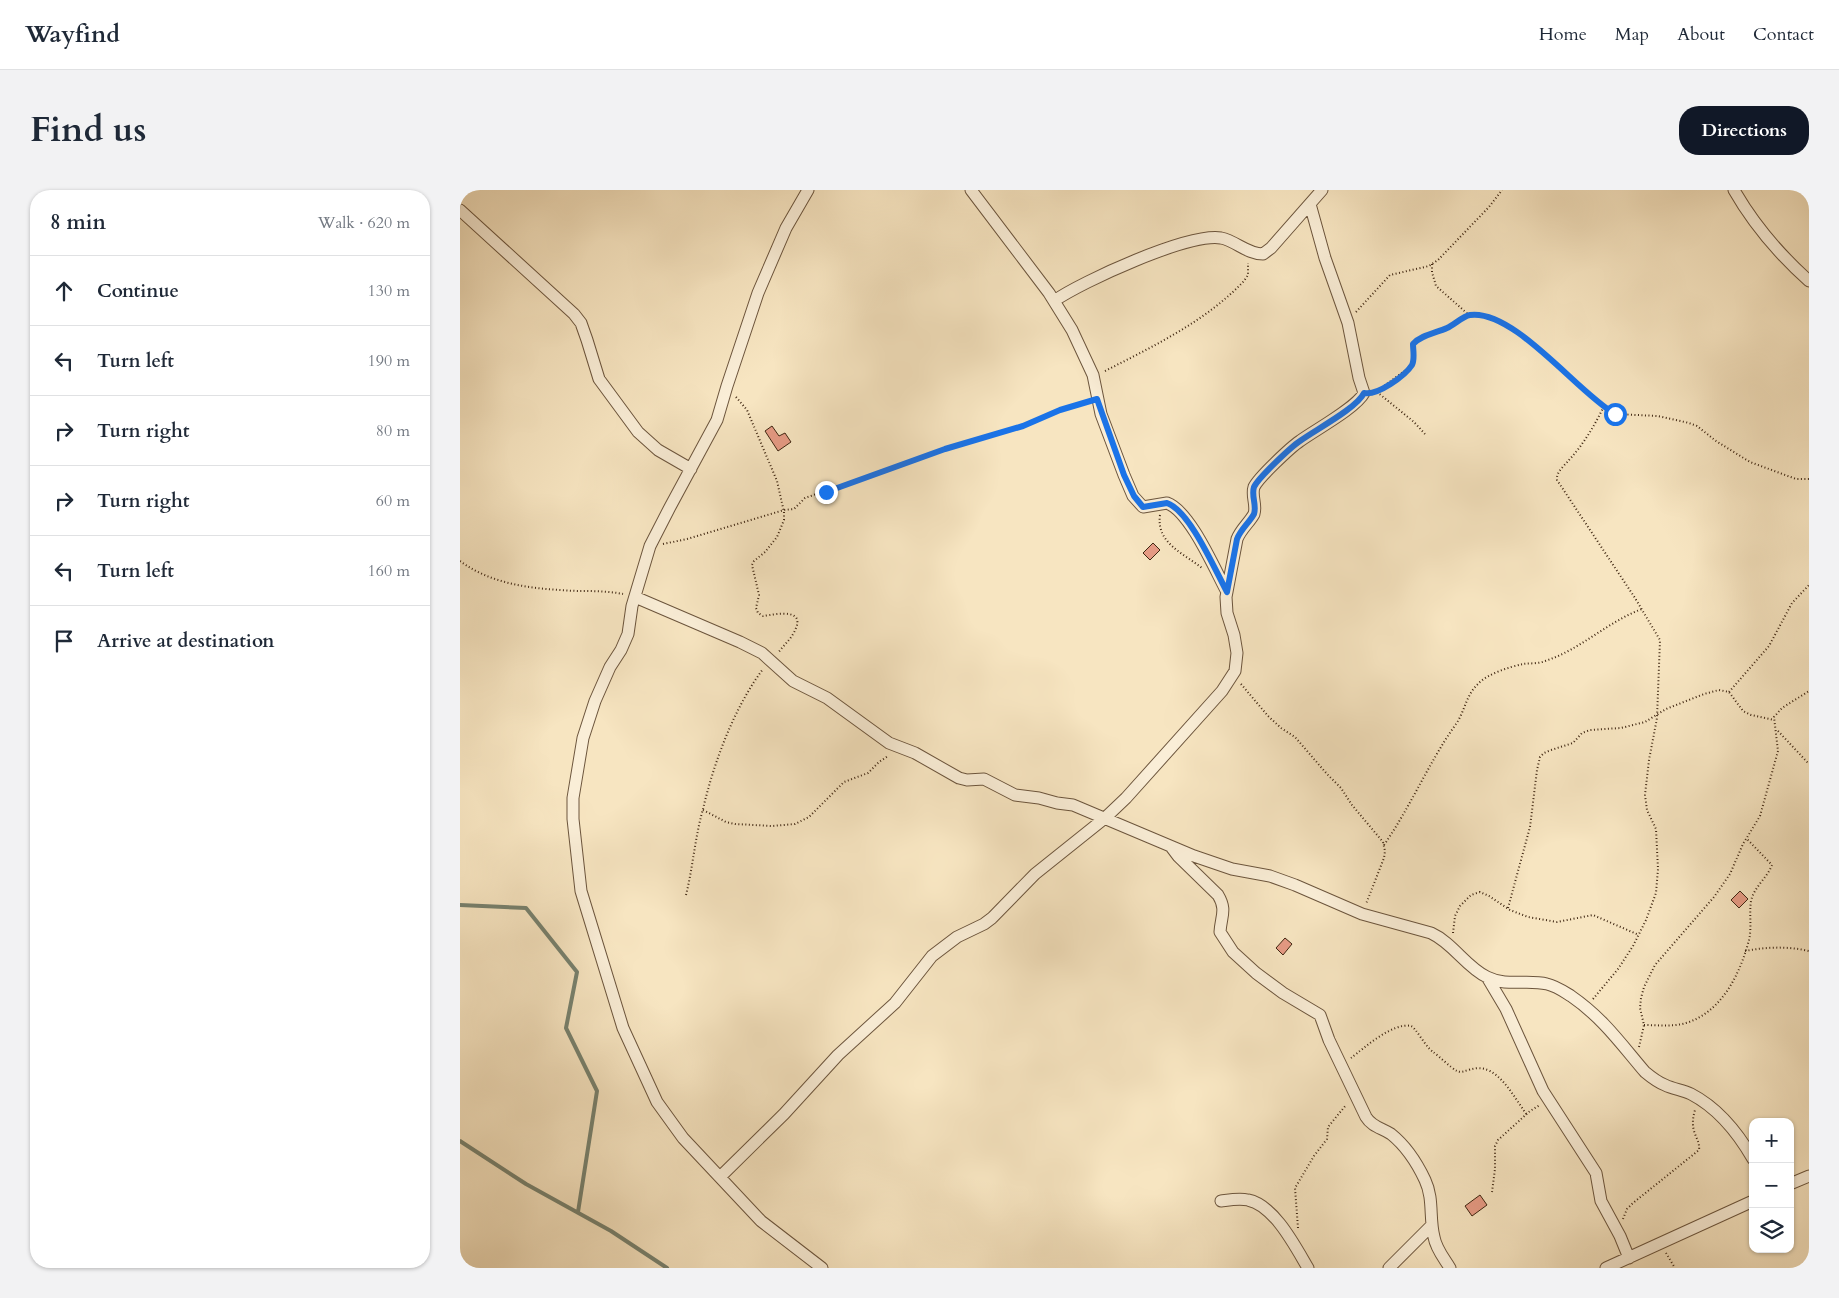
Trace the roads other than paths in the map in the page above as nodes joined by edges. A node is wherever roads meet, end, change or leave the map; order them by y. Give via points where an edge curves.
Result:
1 (808, 190) edge
2 (971, 190) edge
3 (1322, 190) edge
4 (1734, 190) edge
5 (1310, 204) junction
6 (460, 210) edge
7 (1809, 281) edge
8 (1054, 301) junction
9 (691, 468) junction
10 (1227, 592) junction
11 (635, 597) junction
12 (1105, 818) junction
13 (1171, 846) junction
14 (1487, 977) junction
15 (1749, 1153) edge
16 (1809, 1176) edge
17 (720, 1177) junction
18 (1794, 1182) edge
19 (1220, 1201) dead end
20 (1749, 1203) edge
21 (1432, 1224) junction
22 (1629, 1258) junction
23 (822, 1268) edge
24 (1308, 1268) edge
25 (1389, 1268) edge
26 (1450, 1268) edge
27 (1606, 1268) edge

1 - 9 street via 786,228 758,292 717,420
2 - 8 street
3 - 5 street
4 - 7 street via 1758,228
5 - 8 street via 1263,254 1220,238 1208,238 1139,259
5 - 10 street via 1347,320 1364,393 1344,412 1298,442 1256,484 1254,514 1240,533
6 - 9 street via 574,314 581,323 599,379 638,432 658,450
8 - 10 street via 1075,334 1093,375 1097,399 1134,496 1143,507 1163,503 1175,507 1189,522
9 - 11 street via 650,546
10 - 12 street via 1237,653 1235,670 1222,691
11 - 12 street via 762,654 793,681 827,698 889,743 958,778 984,779 1014,795 1073,805
11 - 17 street via 628,634 595,701 583,738 573,798 580,891 623,1028 641,1070 657,1102 683,1138
12 - 13 street
12 - 17 street via 1035,874 984,924 957,937 932,956 895,1003 838,1055
13 - 14 street via 1232,869 1270,876 1362,914 1431,932
13 - 21 street via 1218,894 1224,910 1220,932 1229,947 1265,981 1320,1015 1370,1124 1386,1131 1401,1144 1426,1182
14 - 15 street via 1506,983 1528,981 1550,985 1587,1007 1645,1072 1661,1084 1689,1093 1715,1111
14 - 22 street via 1506,1009 1543,1090 1596,1172 1601,1201
16 - 18 street
17 - 23 street via 760,1222
19 - 24 street via 1247,1199 1262,1205 1278,1222
20 - 22 street
21 - 25 street
21 - 26 street via 1437,1247
22 - 27 street

